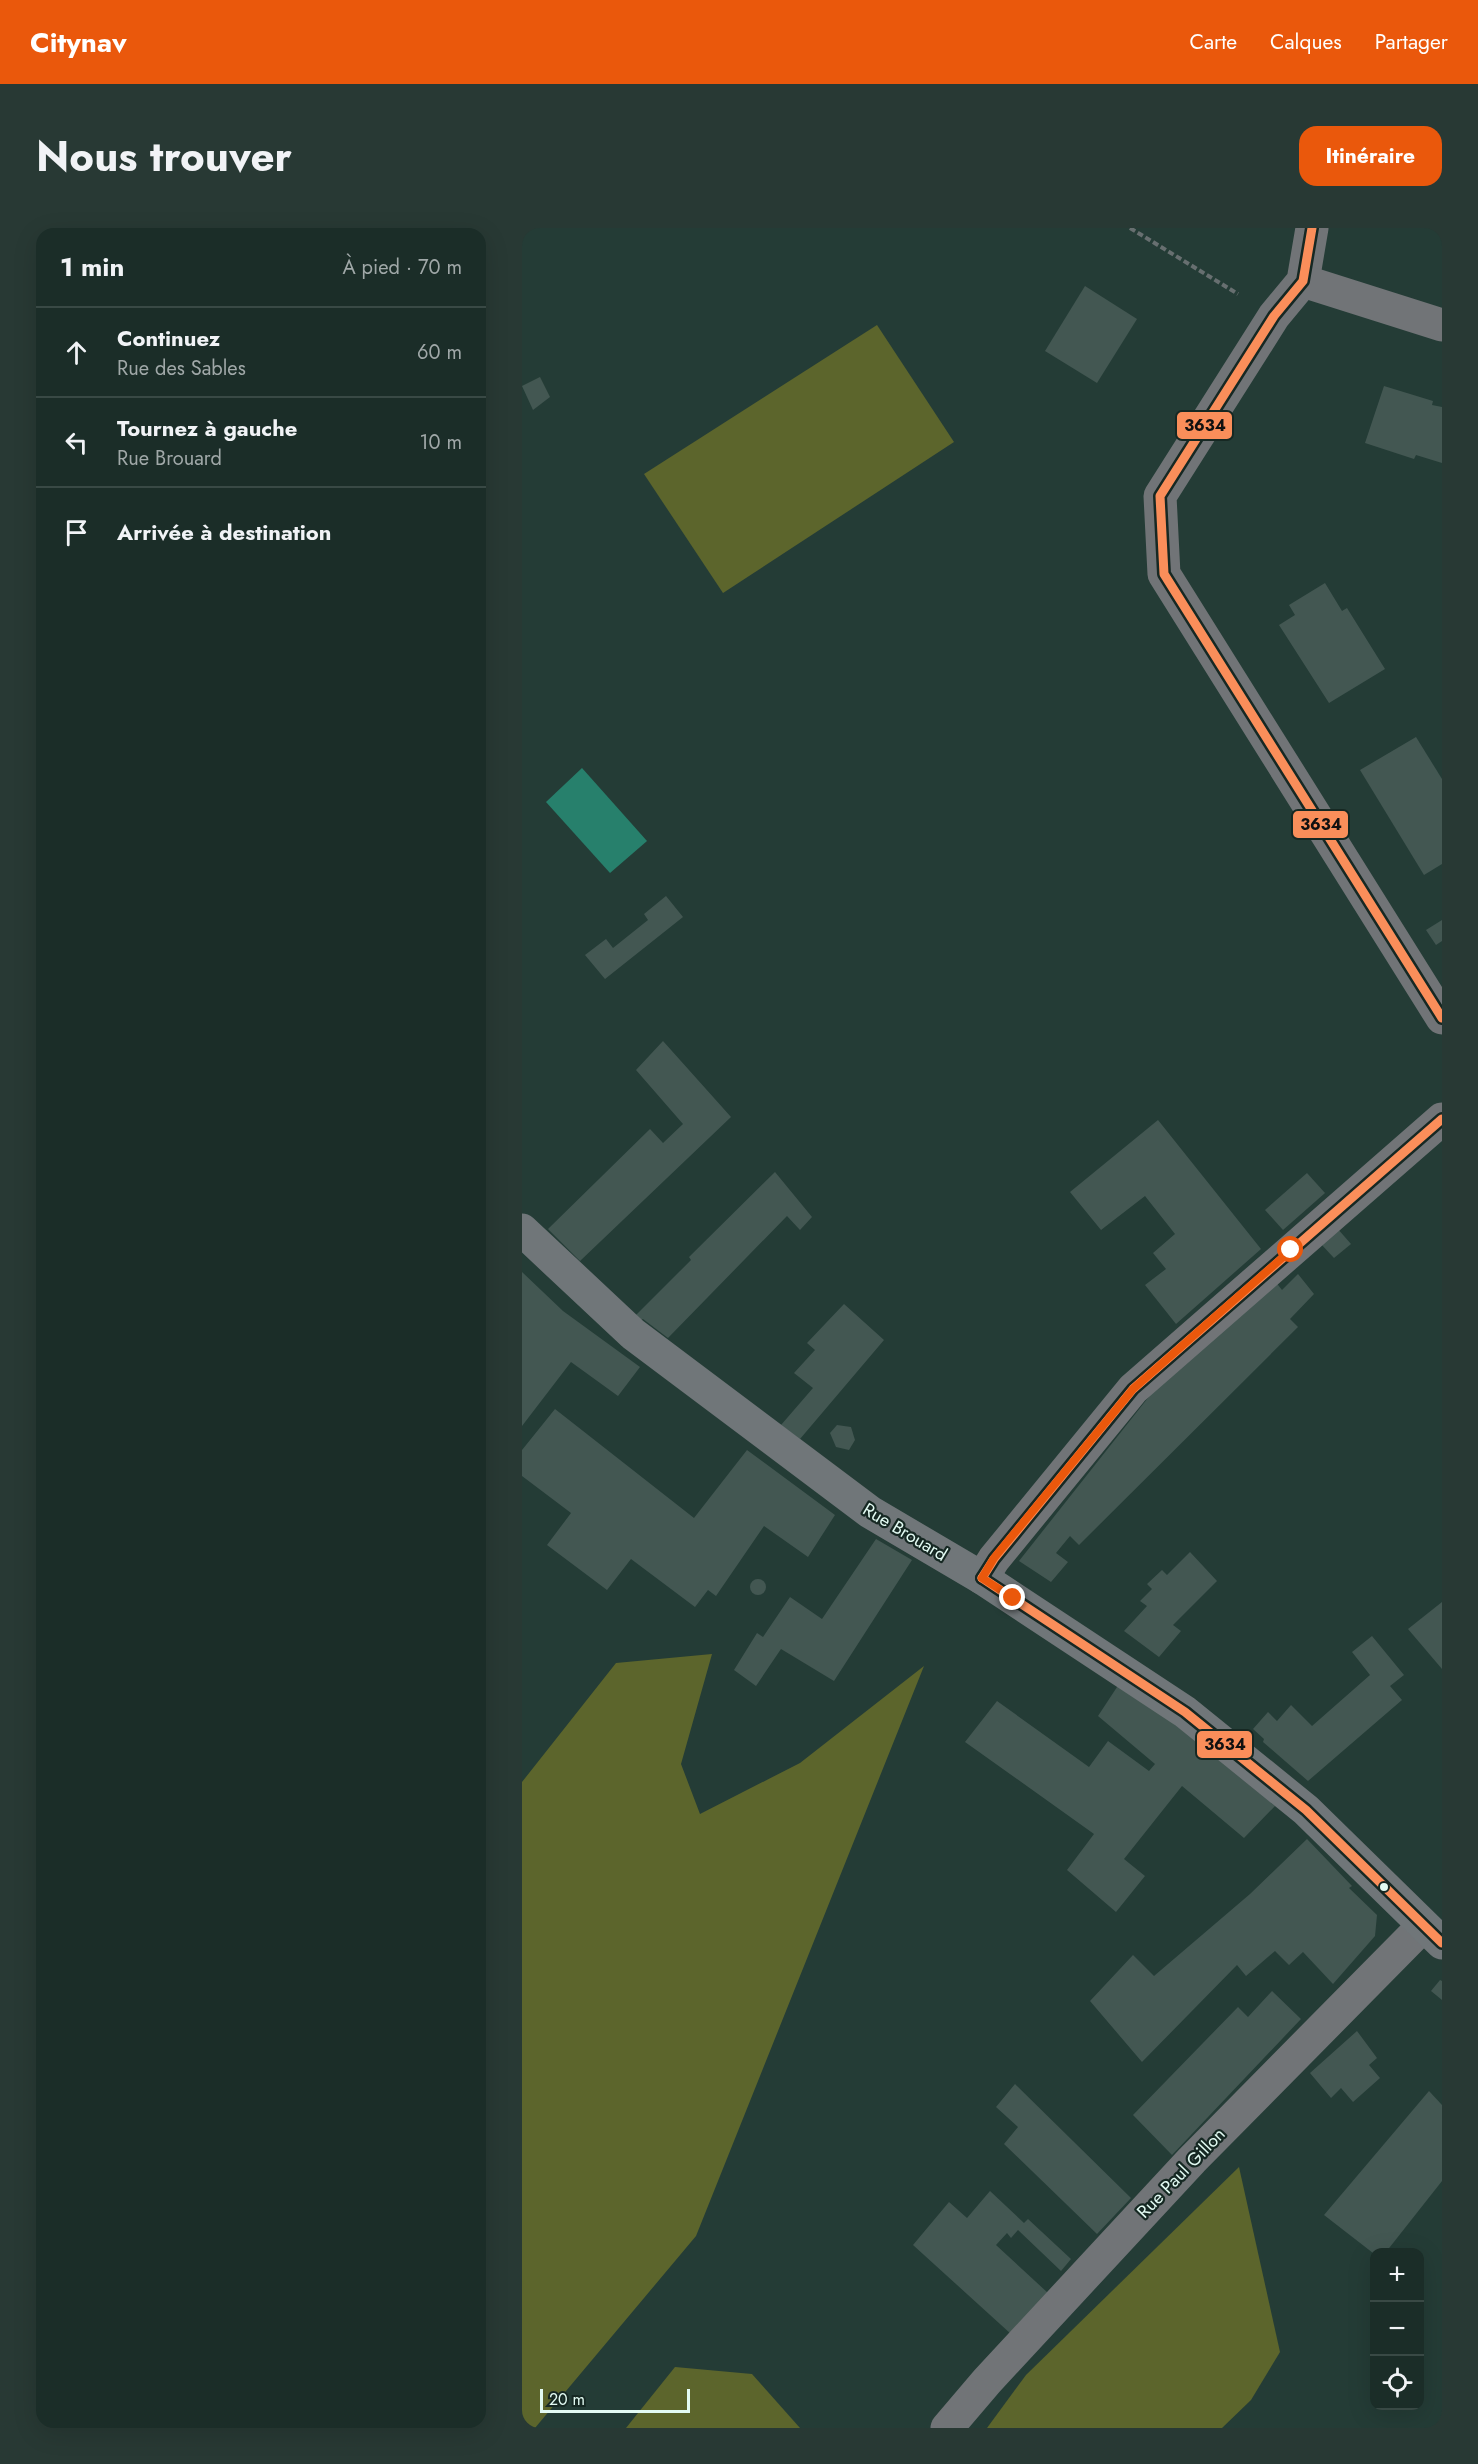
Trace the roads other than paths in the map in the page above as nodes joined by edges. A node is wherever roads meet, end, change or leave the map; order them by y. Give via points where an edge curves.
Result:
1 (1312, 228) edge
2 (1303, 280) junction
3 (1442, 325) edge
4 (1442, 1018) edge
5 (1442, 1119) edge
6 (522, 1230) edge
7 (982, 1578) junction
8 (1433, 1935) edge
9 (947, 2428) edge

1 - 2 street
2 - 3 street
2 - 4 street via 1274,316 1160,496 1164,574
5 - 7 street via 1133,1389 994,1558
6 - 7 street, Rue Brouard via 643,1341 870,1512
7 - 8 street, Rue Brouard via 1185,1712 1306,1810
8 - 9 street, Rue Paul Gillon via 1192,2160

